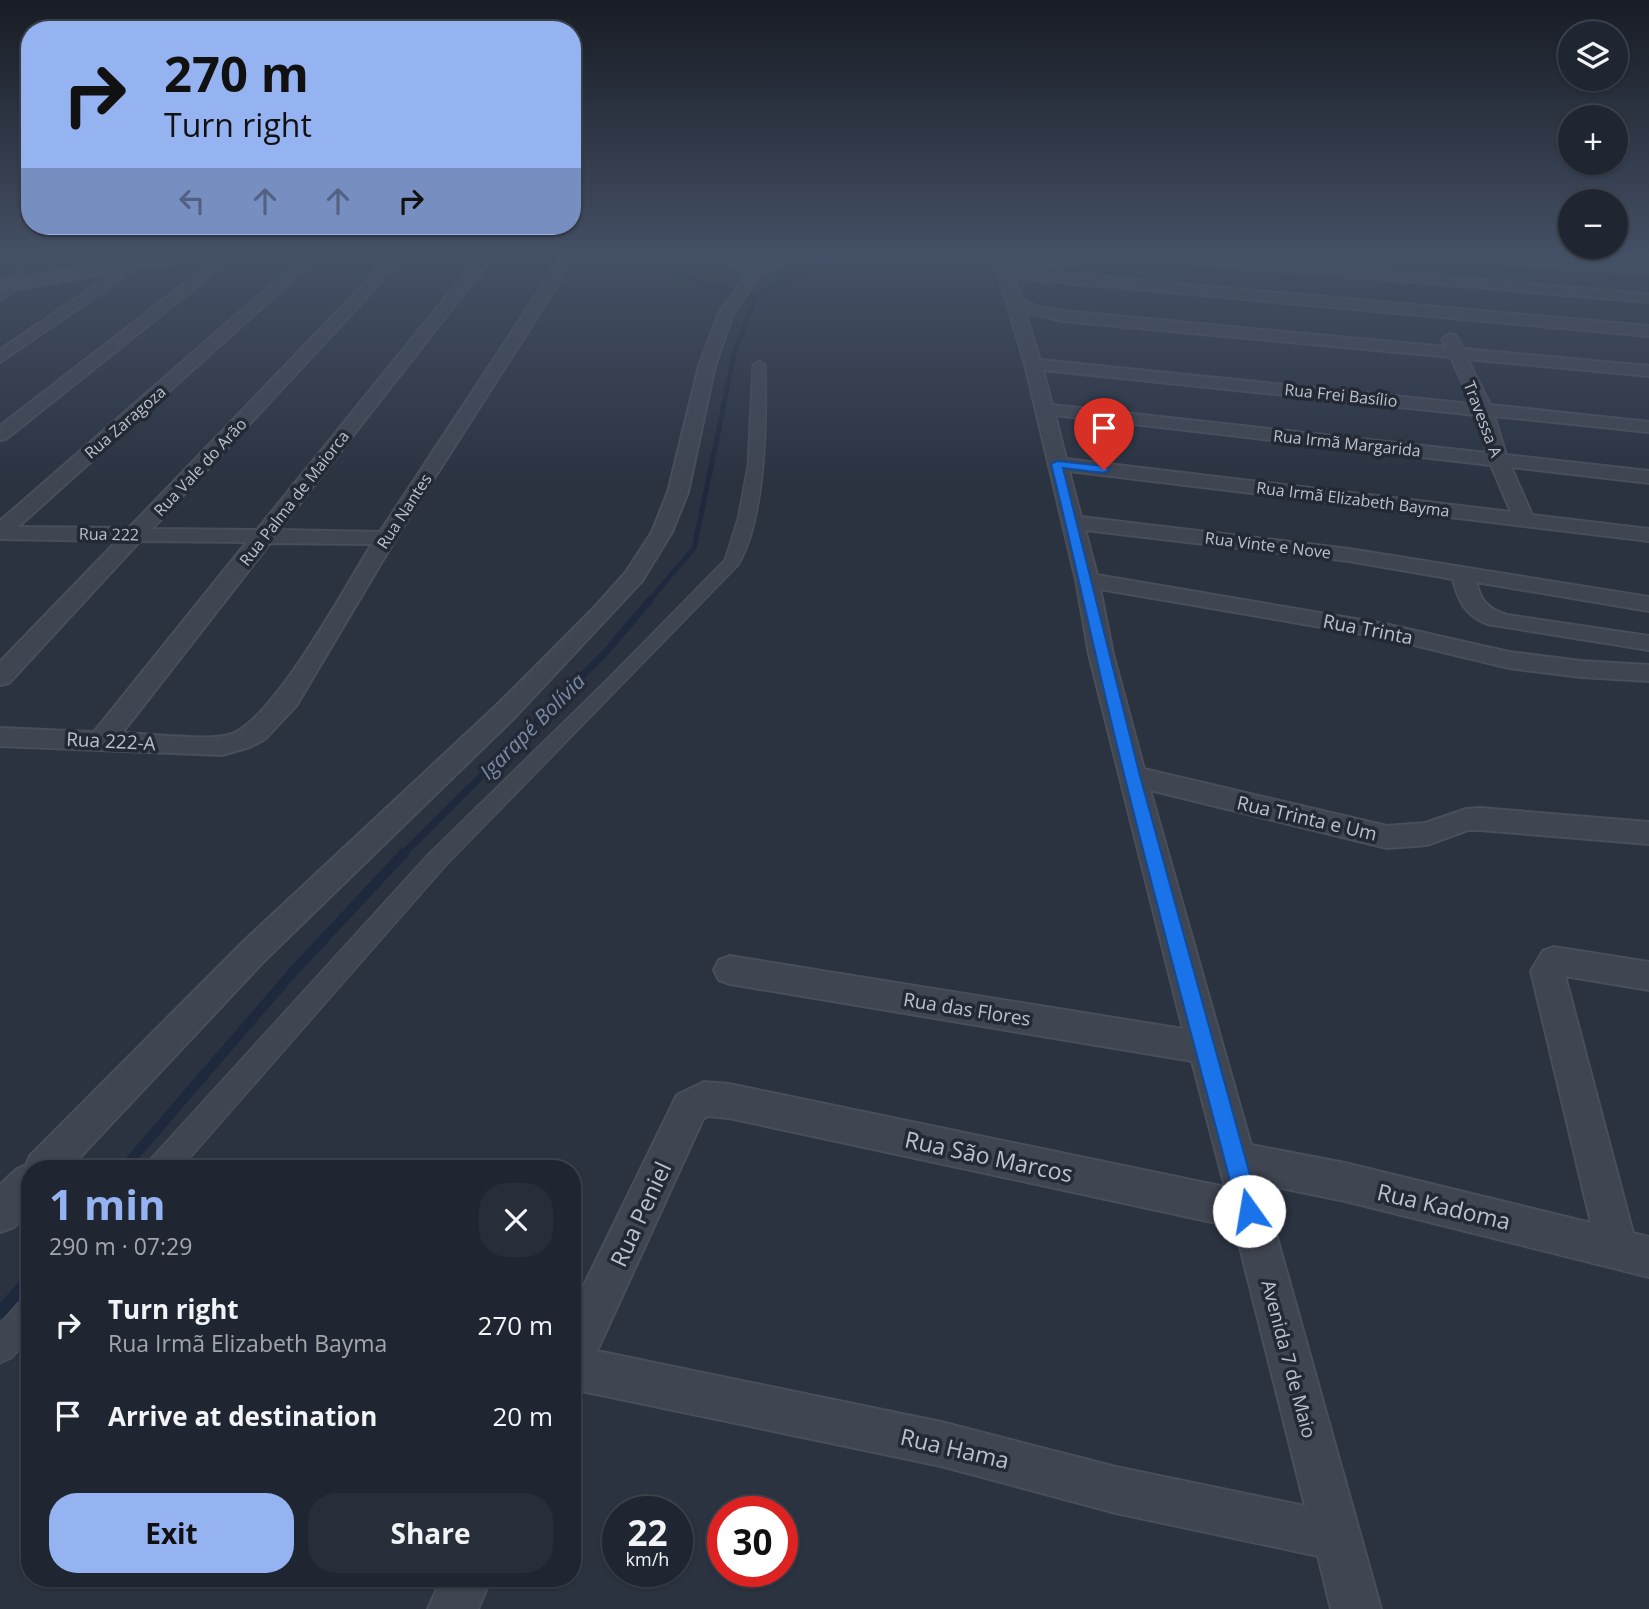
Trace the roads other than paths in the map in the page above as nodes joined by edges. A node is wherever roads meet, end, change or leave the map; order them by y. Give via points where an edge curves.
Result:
1 (36, 331) edge
2 (132, 331) edge
3 (227, 331) edge
4 (327, 331) edge
5 (426, 331) edge
6 (520, 331) edge
7 (718, 331) edge
8 (1023, 331) edge
9 (1171, 331) edge
10 (1445, 331) edge
11 (1457, 356) junction
12 (0, 357) edge
13 (1033, 364) junction
14 (759, 365) dead end
15 (1649, 371) edge
16 (1649, 379) edge
17 (1483, 409) junction
18 (1044, 410) junction
19 (1649, 427) edge
20 (0, 435) edge
21 (1498, 459) junction
22 (1057, 464) junction
23 (1649, 477) edge
24 (1524, 520) junction
25 (1072, 522) junction
26 (0, 532) edge
27 (136, 535) junction
28 (1649, 535) edge
29 (264, 536) junction
30 (386, 538) junction
31 (1463, 573) junction
32 (1087, 580) junction
33 (1649, 604) edge
34 (1649, 643) edge
35 (1649, 673) edge
36 (0, 677) edge
37 (0, 737) edge
38 (102, 740) junction
39 (222, 746) joint
40 (1132, 776) junction
41 (1649, 833) edge
42 (730, 970) dead end
43 (1649, 976) edge
44 (1203, 1048) junction
45 (729, 1101) joint
46 (52, 1160) edge
47 (169, 1160) edge
48 (1237, 1161) junction
49 (21, 1191) edge
50 (1249, 1211) junction
51 (0, 1213) edge
52 (1633, 1252) edge
53 (21, 1324) edge
54 (581, 1338) edge
55 (0, 1347) edge
56 (581, 1369) edge
57 (1336, 1536) junction
58 (463, 1587) edge
59 (453, 1609) edge
60 (1356, 1609) edge

1 - 12 street
2 - 20 street
3 - 26 street, Rua Zaragoza
4 - 27 street, Rua Vale do Arão
5 - 29 street, Rua Palma de Maiorca
6 - 30 street, Rua Nantes
7 - 46 street via 678,492 662,532 634,576 506,711 253,952
8 - 13 street, Avenida 7 de Maio
9 - 11 street
10 - 11 street, Travessa A
11 - 15 street
11 - 16 street
11 - 17 street, Travessa A
13 - 17 street, Rua Frei Basílio
13 - 18 street, Avenida 7 de Maio
14 - 47 street via 761,400 746,520 732,562 436,861
17 - 19 street, Rua Frei Basílio
17 - 21 street, Travessa A
18 - 21 street, Rua Irmã Margarida
18 - 22 street, Avenida 7 de Maio
21 - 23 street, Rua Irmã Margarida
21 - 24 street, Travessa A
22 - 24 street, Rua Irmã Elizabeth Bayma
22 - 25 street, Avenida 7 de Maio
24 - 28 street, Rua Irmã Elizabeth Bayma
25 - 31 street, Rua Vinte e Nove
25 - 32 street, Avenida 7 de Maio
26 - 27 street, Rua 222
27 - 29 street, Rua 222
27 - 36 street, Rua Vale do Arão
29 - 30 street, Rua 222
29 - 38 street, Rua Palma de Maiorca
30 - 39 street, Rua Nantes via 287,700 256,733
31 - 33 street, Rua Vinte e Nove
31 - 34 street via 1469,600 1483,615
32 - 35 street, Rua Trinta via 1385,631 1509,660
32 - 40 street, Avenida 7 de Maio
37 - 38 street, Rua 222-A
38 - 39 street, Rua 222-A
40 - 41 street, Rua Trinta e Um via 1387,837 1427,834 1480,819
40 - 44 street, Avenida 7 de Maio
42 - 44 street, Rua das Flores
43 - 52 street via 1576,962 1555,961 1547,971
44 - 48 street, Avenida 7 de Maio
45 - 50 street, Rua São Marcos
45 - 54 street, Rua Peniel via 704,1099 690,1107
48 - 50 street, Avenida 7 de Maio
48 - 52 street, Rua Kadoma via 1345,1182
49 - 51 street
50 - 57 street, Avenida 7 de Maio
53 - 55 street
56 - 57 street, Rua Hama via 941,1444 1116,1490
57 - 60 street, Avenida 7 de Maio
58 - 59 street

